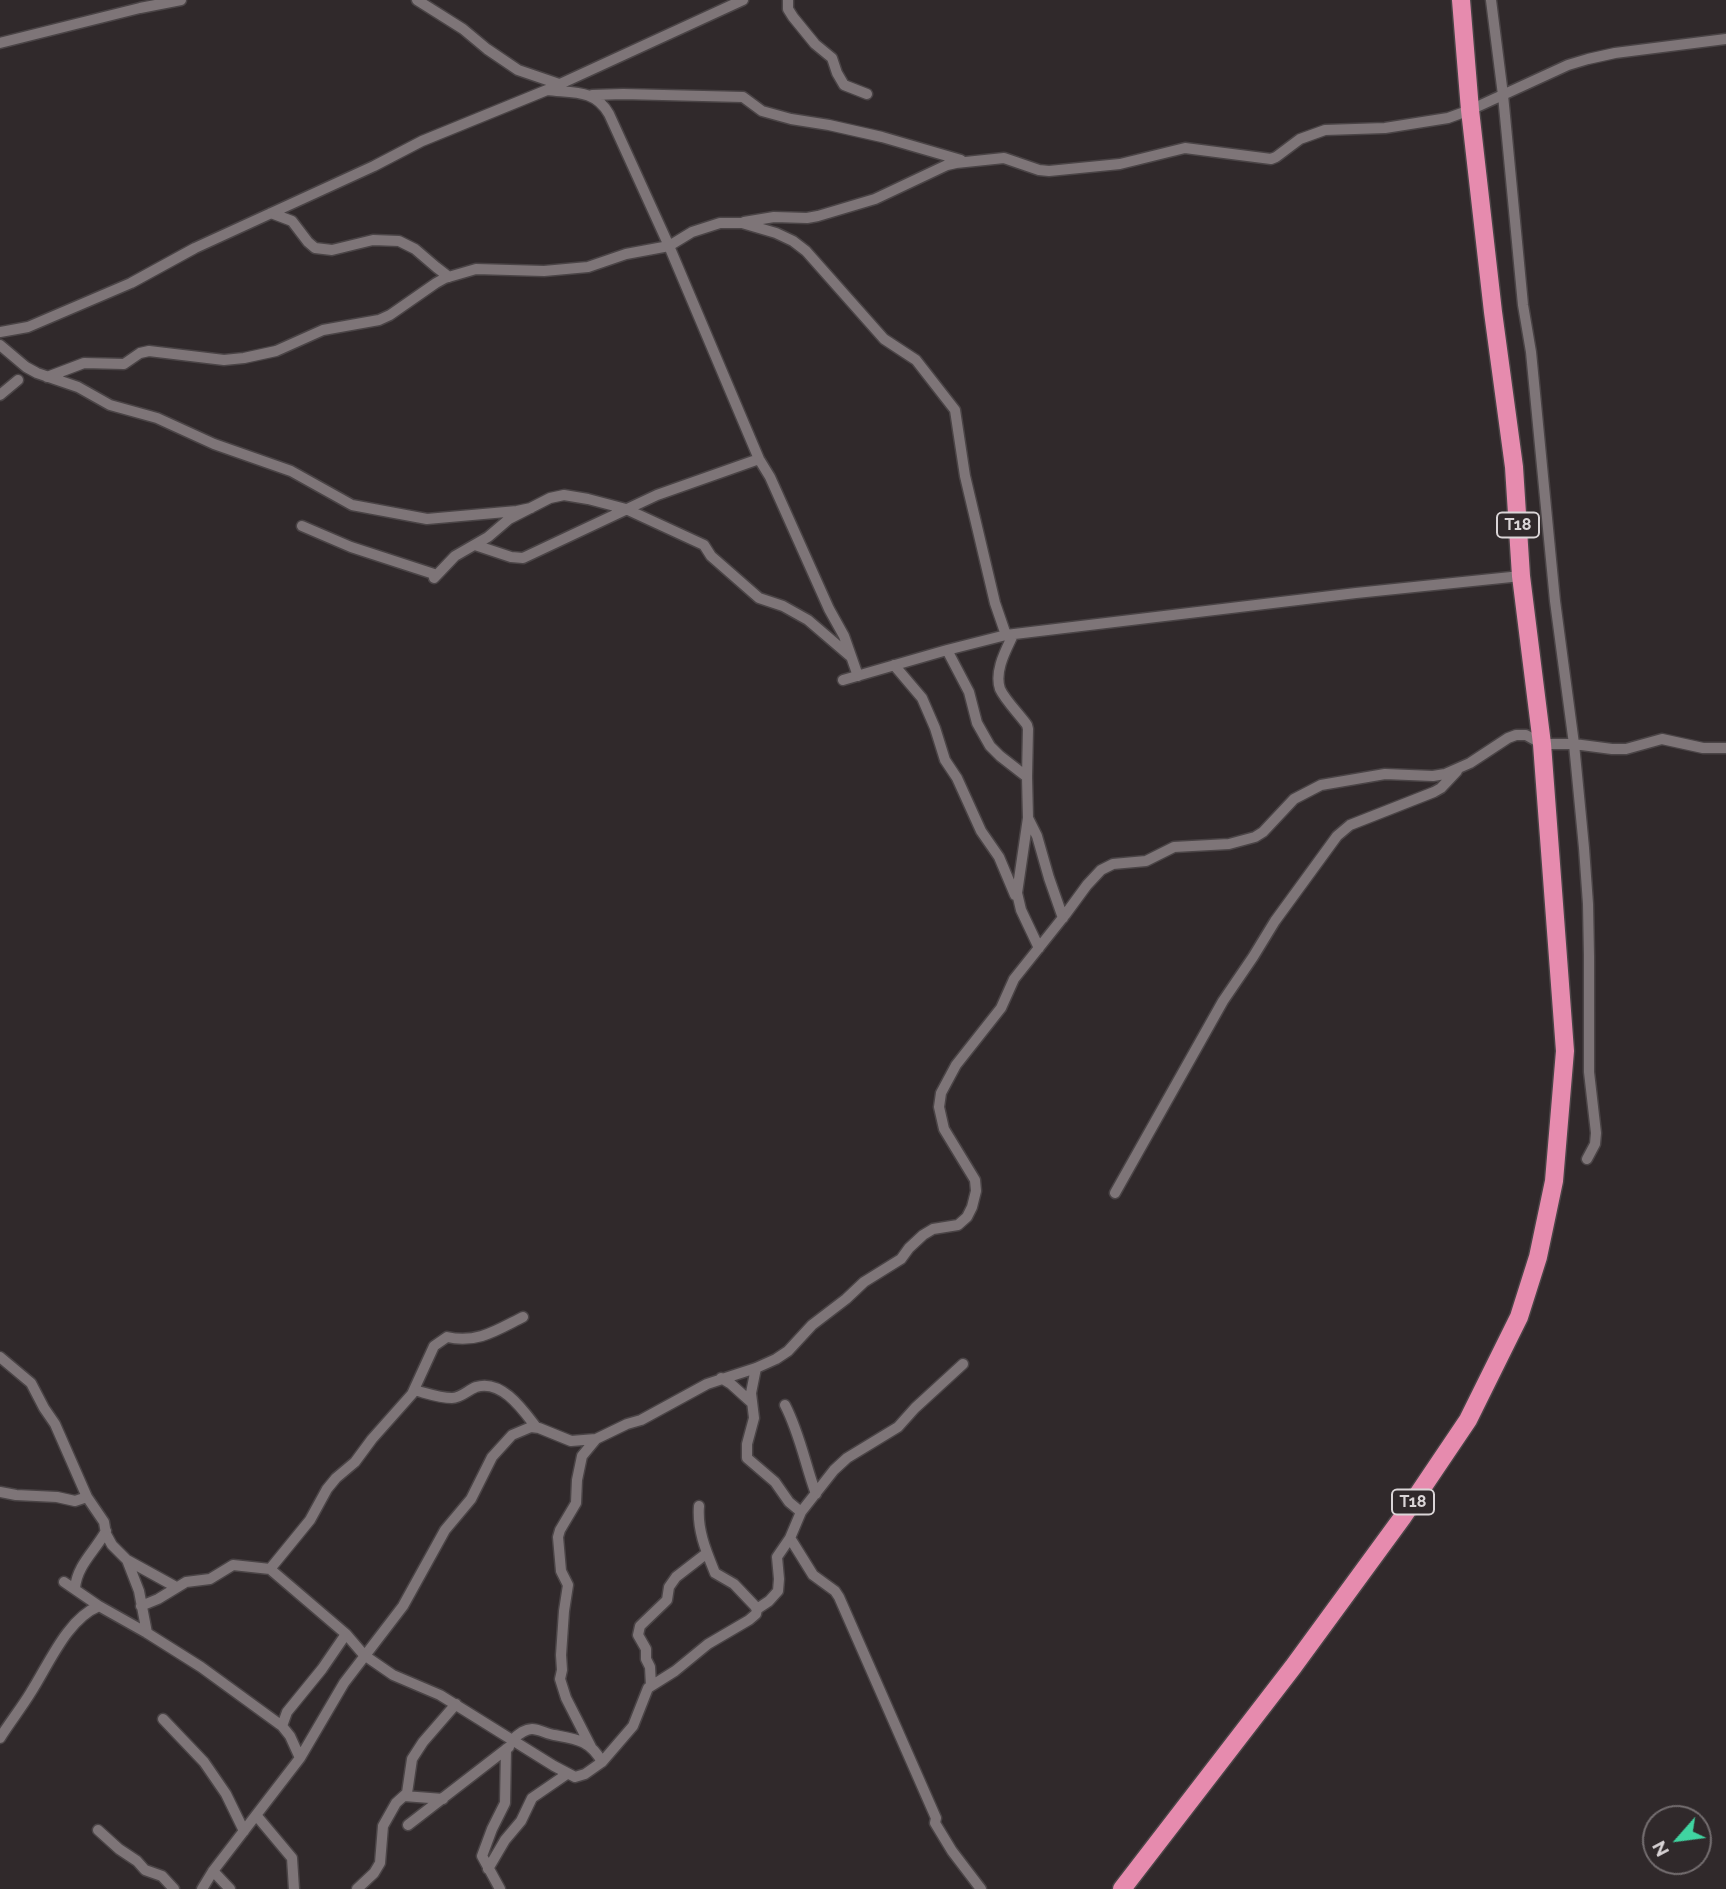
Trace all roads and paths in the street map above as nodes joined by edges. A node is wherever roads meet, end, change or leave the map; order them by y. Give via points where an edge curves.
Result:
1 (181, 0) edge
2 (417, 0) edge
3 (743, 0) edge
4 (788, 0) edge
5 (1461, 0) edge
6 (1491, 0) edge
7 (720, 5) edge
8 (1726, 39) edge
9 (0, 43) edge
10 (559, 84) junction
11 (547, 90) junction
12 (867, 94) dead end
13 (590, 95) junction
14 (1503, 95) junction
15 (1471, 110) junction
16 (968, 163) junction
17 (271, 213) junction
18 (742, 223) junction
19 (669, 246) junction
20 (449, 277) junction
21 (0, 332) edge
22 (0, 345) edge
23 (47, 377) junction
24 (18, 380) dead end
25 (0, 395) edge
26 (759, 459) junction
27 (531, 508) junction
28 (626, 509) junction
29 (302, 526) dead end
30 (475, 545) junction
31 (1521, 576) junction
32 (1010, 635) junction
33 (947, 650) junction
34 (851, 657) junction
35 (894, 665) junction
36 (858, 676) junction
37 (843, 680) dead end
38 (1542, 744) junction
39 (1574, 744) junction
40 (1726, 748) edge
41 (1460, 768) junction
42 (1027, 777) junction
43 (1028, 818) junction
44 (1019, 902) junction
45 (1063, 918) junction
46 (1039, 948) junction
47 (1587, 1158) dead end
48 (1115, 1193) dead end
49 (523, 1317) dead end
50 (0, 1357) edge
51 (962, 1364) dead end
52 (756, 1368) junction
53 (721, 1378) junction
54 (414, 1390) junction
55 (752, 1403) junction
56 (785, 1405) dead end
57 (536, 1427) junction
58 (597, 1439) junction
59 (0, 1492) edge
60 (816, 1494) junction
61 (87, 1497) junction
62 (699, 1506) dead end
63 (801, 1512) junction
64 (106, 1531) junction
65 (790, 1538) junction
66 (707, 1553) junction
67 (127, 1560) junction
68 (270, 1569) junction
69 (64, 1582) dead end
70 (176, 1587) junction
71 (75, 1588) junction
72 (99, 1606) junction
73 (141, 1606) junction
74 (757, 1609) junction
75 (147, 1633) junction
76 (346, 1634) junction
77 (365, 1655) junction
78 (651, 1686) junction
79 (456, 1704) junction
80 (163, 1719) dead end
81 (282, 1726) junction
82 (0, 1738) edge
83 (511, 1744) junction
84 (591, 1747) junction
85 (300, 1758) junction
86 (602, 1762) junction
87 (567, 1774) junction
88 (404, 1796) junction
89 (443, 1799) junction
90 (256, 1815) junction
91 (408, 1825) dead end
92 (98, 1830) dead end
93 (244, 1831) junction
94 (488, 1869) junction
95 (213, 1871) junction
96 (174, 1889) edge
97 (202, 1889) edge
98 (230, 1889) edge
99 (294, 1889) edge
100 (357, 1889) edge
101 (500, 1889) edge
102 (981, 1889) edge
103 (1122, 1889) edge

1 - 9 street
2 - 10 street via 518,70
3 - 7 street
4 - 12 street via 793,17 832,58 844,85
5 - 15 highway, T18
6 - 14 street
7 - 10 street
8 - 14 street via 1588,59
10 - 11 street
11 - 13 street
11 - 17 street via 422,141
13 - 16 street via 743,97 772,114 882,137
13 - 19 street via 609,114
14 - 15 street
14 - 39 street
15 - 16 street via 1385,128 1325,130 1300,139 1270,159 1185,148 1120,164 1049,171 1004,158
15 - 31 highway, T18 via 1514,467
16 - 18 street via 947,165 875,199 812,217
17 - 20 street via 292,221 315,248 399,241 415,248
17 - 21 street via 131,284 28,327
18 - 19 street via 708,225
18 - 32 street via 776,233 806,251 884,340 916,360 955,410 965,476 995,603
19 - 20 street via 583,268 476,269
19 - 26 street
20 - 23 street via 379,320 323,330 276,351 224,360 149,351 124,364 84,363
22 - 23 street via 26,367
23 - 27 street via 291,471 352,505 427,519
24 - 25 street
26 - 28 street
26 - 34 street
27 - 28 street via 564,495
27 - 30 street
28 - 30 street via 523,558
28 - 34 street via 704,545 759,598 808,620
29 - 30 street via 436,577 455,556
31 - 32 street
31 - 38 highway, T18
32 - 33 street
32 - 42 street via 999,681 1027,725
33 - 35 street
33 - 42 street via 990,746
34 - 36 street
35 - 36 street
35 - 44 street via 922,698 945,760
36 - 37 street
38 - 39 street
38 - 41 street via 1516,735
38 - 103 highway, T18 via 1565,1051 1554,1181 1519,1317 1468,1420 1402,1518
39 - 40 street via 1626,749 1662,739
39 - 47 street via 1588,904 1589,1072 1596,1133
41 - 45 street via 1433,776 1385,774 1321,785 1294,799 1255,837 1229,844 1183,846 1146,861 1113,864 1092,878
41 - 48 street via 1434,792 1350,825 1337,836 1223,1001
42 - 43 street
43 - 44 street
43 - 45 street
44 - 46 street
45 - 46 street
46 - 52 street via 941,1093 944,1129 975,1180 967,1217 958,1225 923,1235 898,1262 872,1276 788,1351
49 - 54 street via 474,1338 447,1337 437,1342
50 - 61 street via 32,1385 59,1430
51 - 60 street via 898,1427 847,1458
52 - 53 street
52 - 55 street
53 - 55 street
53 - 58 street
54 - 57 street via 451,1398 487,1386 512,1399
54 - 68 street via 327,1489 310,1520
55 - 63 street via 747,1458
56 - 60 street
57 - 58 street via 571,1441
57 - 77 street via 514,1433 492,1457 471,1499
58 - 84 street via 582,1456 576,1503 558,1537 561,1571 568,1585 560,1679
59 - 61 street via 75,1501
60 - 63 street
61 - 64 street
62 - 66 street
63 - 65 street
64 - 67 street
64 - 71 street via 77,1575
65 - 74 street via 776,1560 778,1591
65 - 102 street via 813,1575 839,1597 935,1822
66 - 74 street via 715,1573 734,1584
66 - 78 street via 676,1577 667,1600 640,1626 638,1635 646,1649
67 - 70 street
67 - 73 street
68 - 70 street via 233,1565 210,1580
68 - 76 street
69 - 71 street
70 - 73 street
71 - 72 street
72 - 75 street
72 - 82 street via 87,1612 61,1641
73 - 75 street
74 - 78 street via 749,1620
75 - 81 street
76 - 77 street
76 - 81 street via 287,1712
77 - 79 street via 393,1675
77 - 85 street
78 - 86 street via 633,1726
79 - 83 street
79 - 88 street via 412,1759
80 - 93 street via 204,1762
81 - 85 street
83 - 84 street via 532,1729
83 - 87 street
83 - 89 street
83 - 94 street via 505,1803 482,1857
84 - 86 street
85 - 90 street
86 - 87 street via 585,1774
87 - 94 street via 532,1798
88 - 89 street
88 - 100 street via 383,1826 380,1863
89 - 91 street
90 - 93 street
90 - 99 street via 292,1858
92 - 96 street
93 - 95 street
94 - 101 street
95 - 97 street
95 - 98 street

